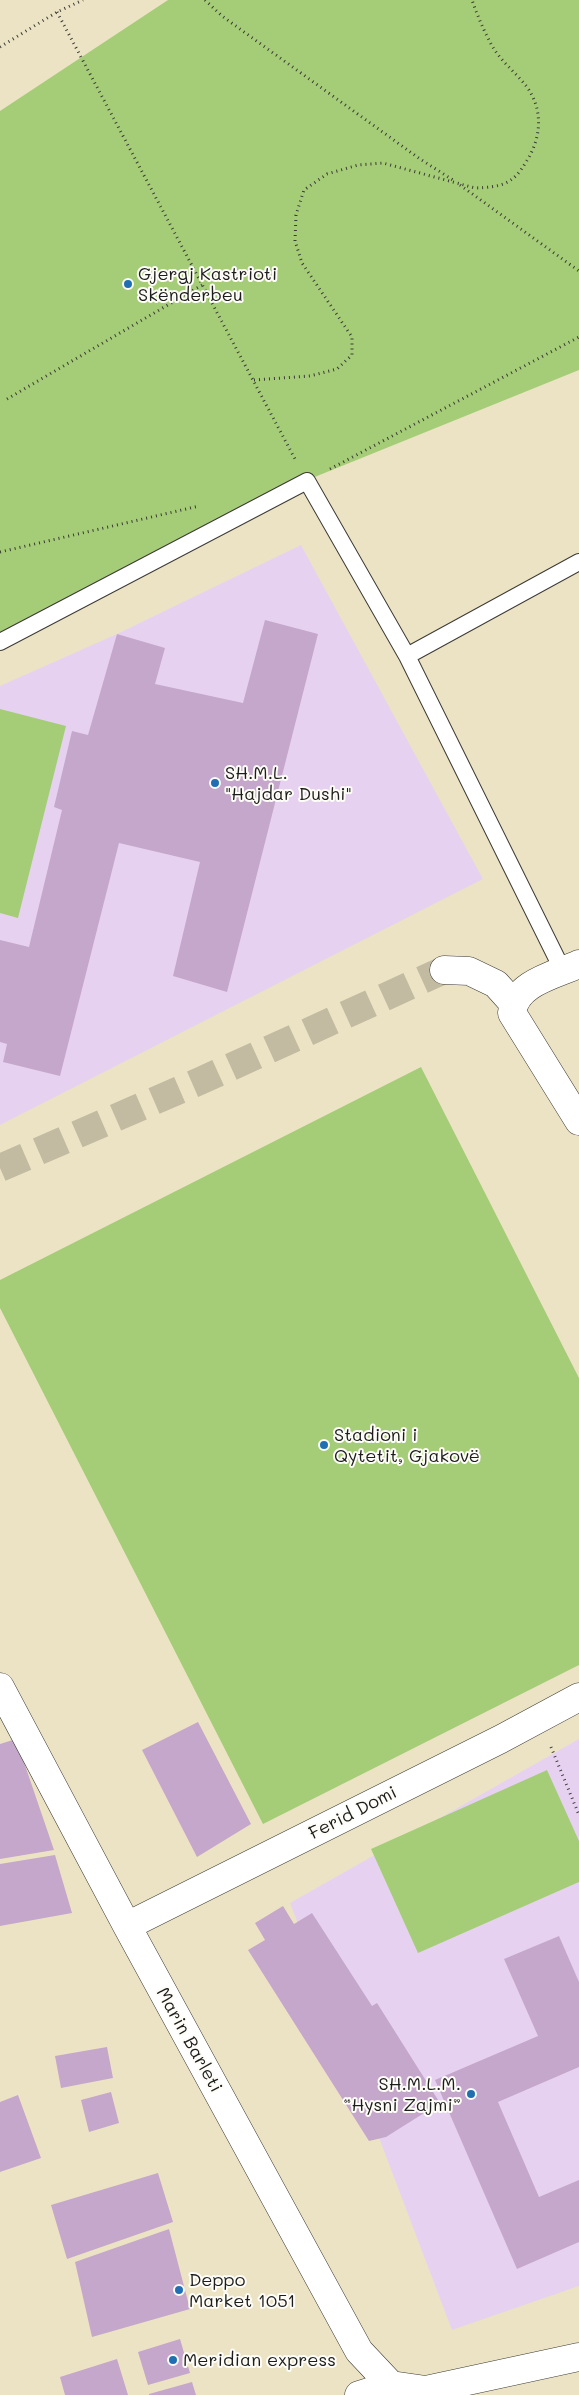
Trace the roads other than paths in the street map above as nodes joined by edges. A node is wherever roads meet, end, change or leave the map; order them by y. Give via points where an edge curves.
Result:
1 (579, 562) edge
2 (0, 642) edge
3 (406, 656) junction
4 (571, 968) edge
5 (444, 970) tunnel mouth
6 (513, 1003) junction
7 (579, 1121) edge
8 (0, 1687) edge
9 (579, 1697) edge
10 (127, 1926) junction
11 (579, 2357) edge
12 (392, 2385) junction
13 (359, 2395) edge

1 - 3 lane
2 - 3 lane via 307,481
3 - 4 lane
4 - 6 street via 526,988
5 - 6 street via 469,970 496,984
6 - 7 street via 512,1013
8 - 10 street, Marin Barleti
9 - 10 street, Ferid Domi
10 - 12 street, Marin Barleti via 359,2351
11 - 12 street via 426,2390
12 - 13 street

